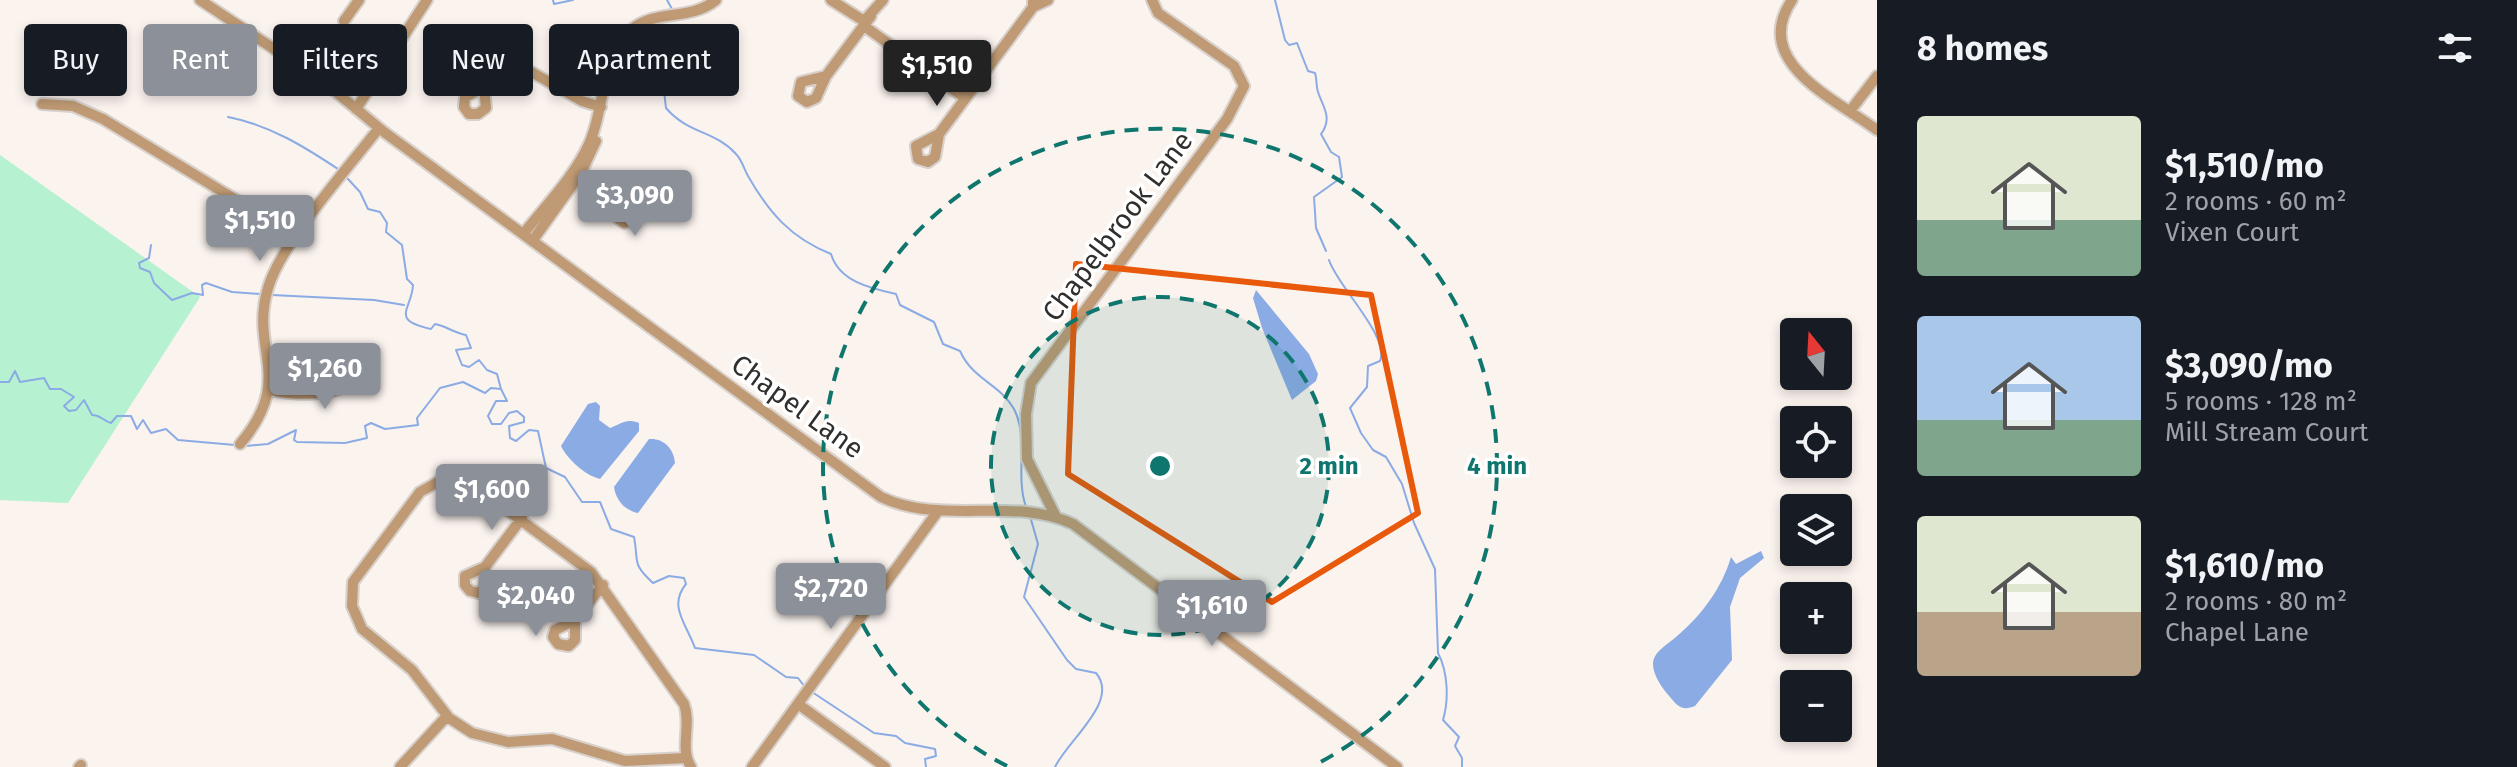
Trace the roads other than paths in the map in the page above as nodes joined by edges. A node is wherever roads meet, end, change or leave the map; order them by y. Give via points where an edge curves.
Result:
1 (200, 0) edge
2 (359, 0) edge
3 (427, 0) edge
4 (716, 0) edge
5 (831, 0) edge
6 (883, 0) edge
7 (1048, 0) edge
8 (1152, 0) edge
9 (1792, 0) edge
10 (1033, 3) edge
11 (871, 16) junction
12 (344, 21) dead end
13 (864, 26) junction
14 (533, 73) edge
15 (826, 76) dead end
16 (1877, 76) edge
17 (965, 98) junction
18 (42, 104) dead end
19 (601, 107) junction
20 (356, 109) junction
21 (1850, 111) junction
22 (379, 128) junction
23 (1877, 130) edge
24 (939, 134) dead end
25 (575, 175) junction
26 (611, 201) dead end
27 (528, 237) junction
28 (294, 240) junction
29 (372, 375) dead end
30 (270, 390) junction
31 (240, 444) dead end
32 (938, 511) junction
33 (1056, 517) junction
34 (522, 518) junction
35 (485, 567) dead end
36 (603, 585) junction
37 (575, 620) dead end
38 (798, 704) junction
39 (447, 716) junction
40 (689, 762) edge
41 (400, 767) edge
42 (752, 767) edge
43 (885, 767) edge
44 (1397, 767) edge

1 - 20 street, Chapel Lane
2 - 12 street
3 - 20 street
4 - 19 street via 692,14 653,18 633,29 610,64
5 - 11 street via 860,20
6 - 11 street
7 - 10 street
8 - 33 street, Chapelbrook Lane via 1158,13 1234,66 1244,86 1227,119 1031,383 1027,459
9 - 21 street via 1779,30 1785,57
10 - 17 street
11 - 13 street
13 - 15 street
13 - 17 street
14 - 19 street
16 - 21 street
17 - 24 street
18 - 28 street via 73,106 103,119
19 - 25 street
20 - 22 street, Chapel Lane
21 - 23 street
22 - 27 street, Chapel Lane
22 - 28 street
25 - 26 street
25 - 27 street
27 - 32 street, Chapel Lane via 881,497
28 - 30 street via 267,290
29 - 30 street via 319,395
30 - 31 street via 262,413
32 - 33 street, Chapel Lane
32 - 38 street
33 - 44 street, Chapel Lane via 1100,541
34 - 35 street
34 - 36 street
34 - 39 street via 469,482 434,482 413,499 353,582 352,606 362,629 412,670
36 - 37 street
36 - 40 street via 684,704
38 - 42 street
38 - 43 street
39 - 40 street via 489,739 552,739 625,761
39 - 41 street

